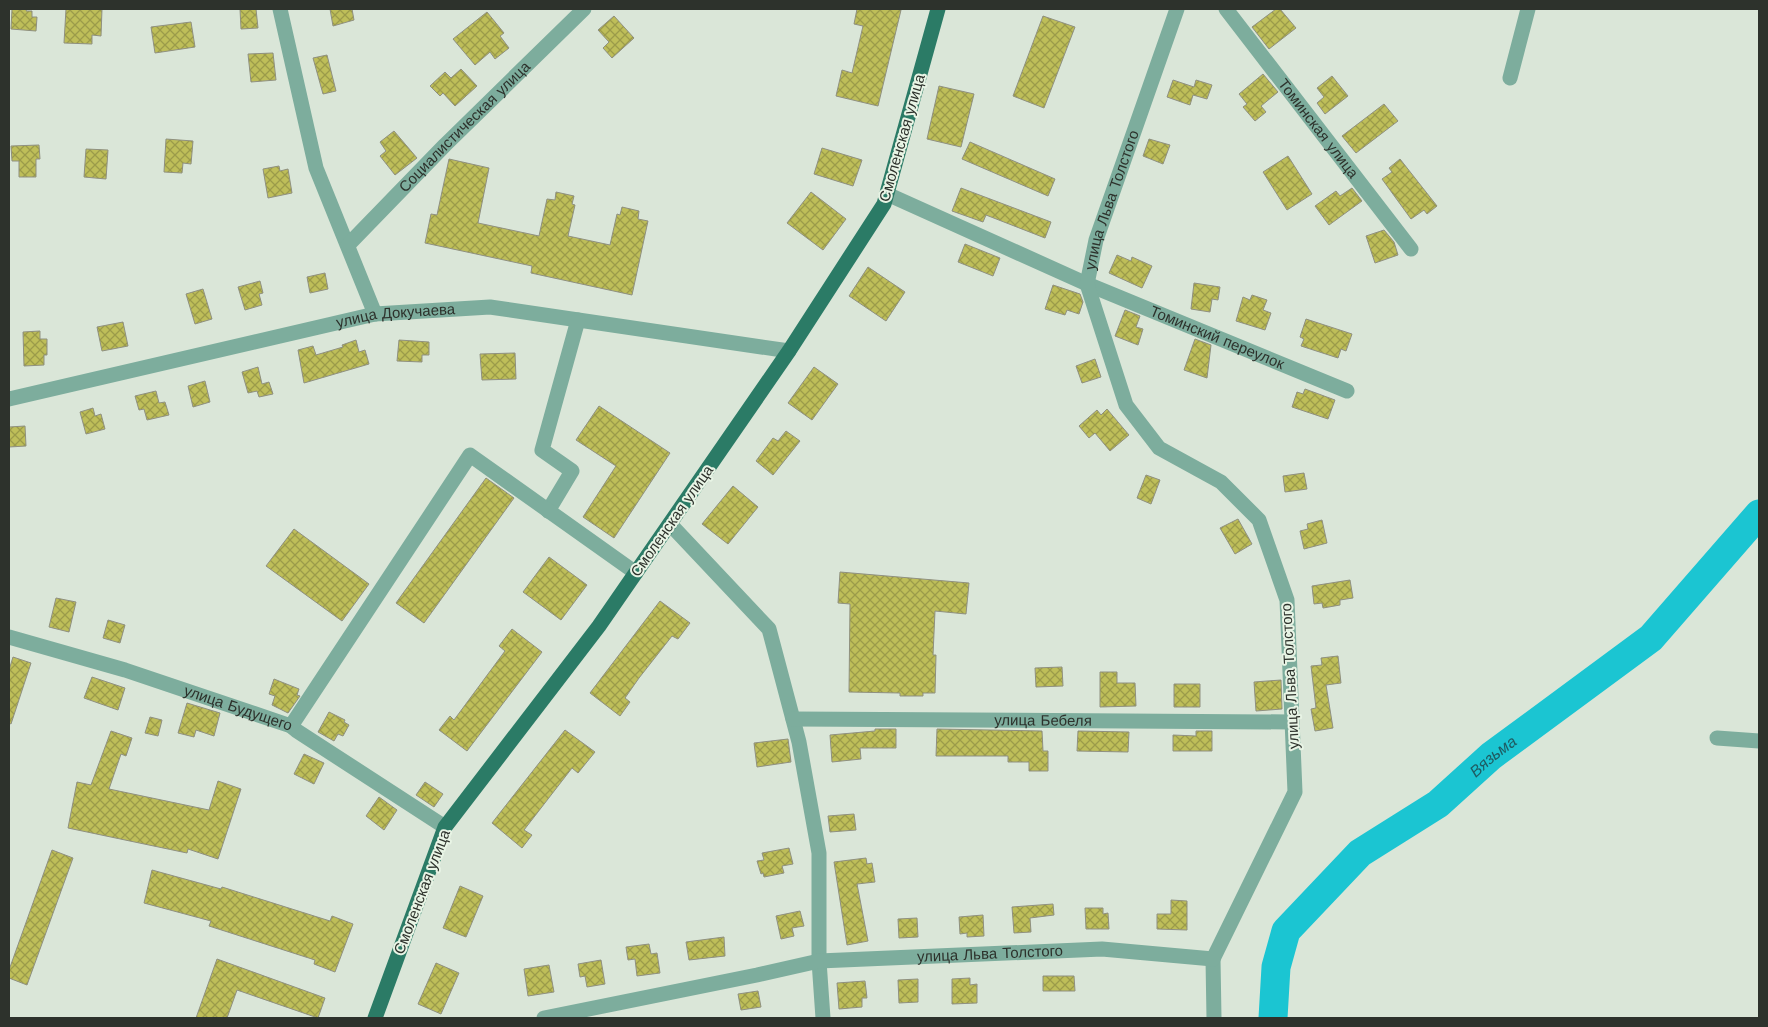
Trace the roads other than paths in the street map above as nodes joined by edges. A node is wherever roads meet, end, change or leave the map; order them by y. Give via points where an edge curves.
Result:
1 (280, 9) edge
2 (584, 9) edge
3 (938, 9) edge
4 (1177, 9) edge
5 (1226, 9) edge
6 (1528, 9) edge
7 (1510, 78) dead end
8 (887, 194) junction
9 (348, 245) junction
10 (1411, 248) dead end
11 (1087, 284) junction
12 (375, 314) junction
13 (578, 320) junction
14 (789, 351) junction
15 (1347, 391) dead end
16 (9, 399) edge
17 (548, 510) junction
18 (670, 524) junction
19 (636, 573) junction
20 (9, 637) edge
21 (793, 719) junction
22 (1292, 722) junction
23 (291, 726) junction
24 (1716, 738) dead end
25 (1759, 741) edge
26 (445, 827) junction
27 (1213, 959) junction
28 (819, 961) junction
29 (375, 1018) edge
30 (544, 1018) edge
31 (823, 1018) edge
32 (1214, 1018) edge

1 - 9 street via 316,168
2 - 9 street, Социалистическая улица
3 - 8 main road, Смоленская улица
4 - 11 street, улица Льва Толстого via 1096,240
5 - 10 street, Томинская улица
6 - 7 street
8 - 11 street, Томинский переулок
8 - 14 main road, Смоленская улица via 884,204
9 - 12 street
11 - 15 street, Томинский переулок
11 - 22 street, улица Льва Толстого via 1126,405 1159,448 1221,482 1259,520 1287,600
12 - 13 street, улица Докучаева via 490,307
12 - 16 street, улица Докучаева
13 - 14 street, улица Докучаева
13 - 17 street via 542,450 572,471
14 - 18 main road, Смоленская улица
17 - 19 street
17 - 23 street via 470,455
18 - 19 main road, Смоленская улица
18 - 21 street via 768,628
19 - 26 main road, Смоленская улица
20 - 23 street, улица Будущего via 125,670
21 - 22 street, улица Бебеля
21 - 28 street via 819,853
22 - 27 street, улица Льва Толстого via 1295,792
23 - 26 street, улица Будущего
24 - 25 street
26 - 29 main road, Смоленская улица
27 - 28 street, улица Льва Толстого via 1102,949
27 - 32 street
28 - 30 street, улица Льва Толстого
28 - 31 street

